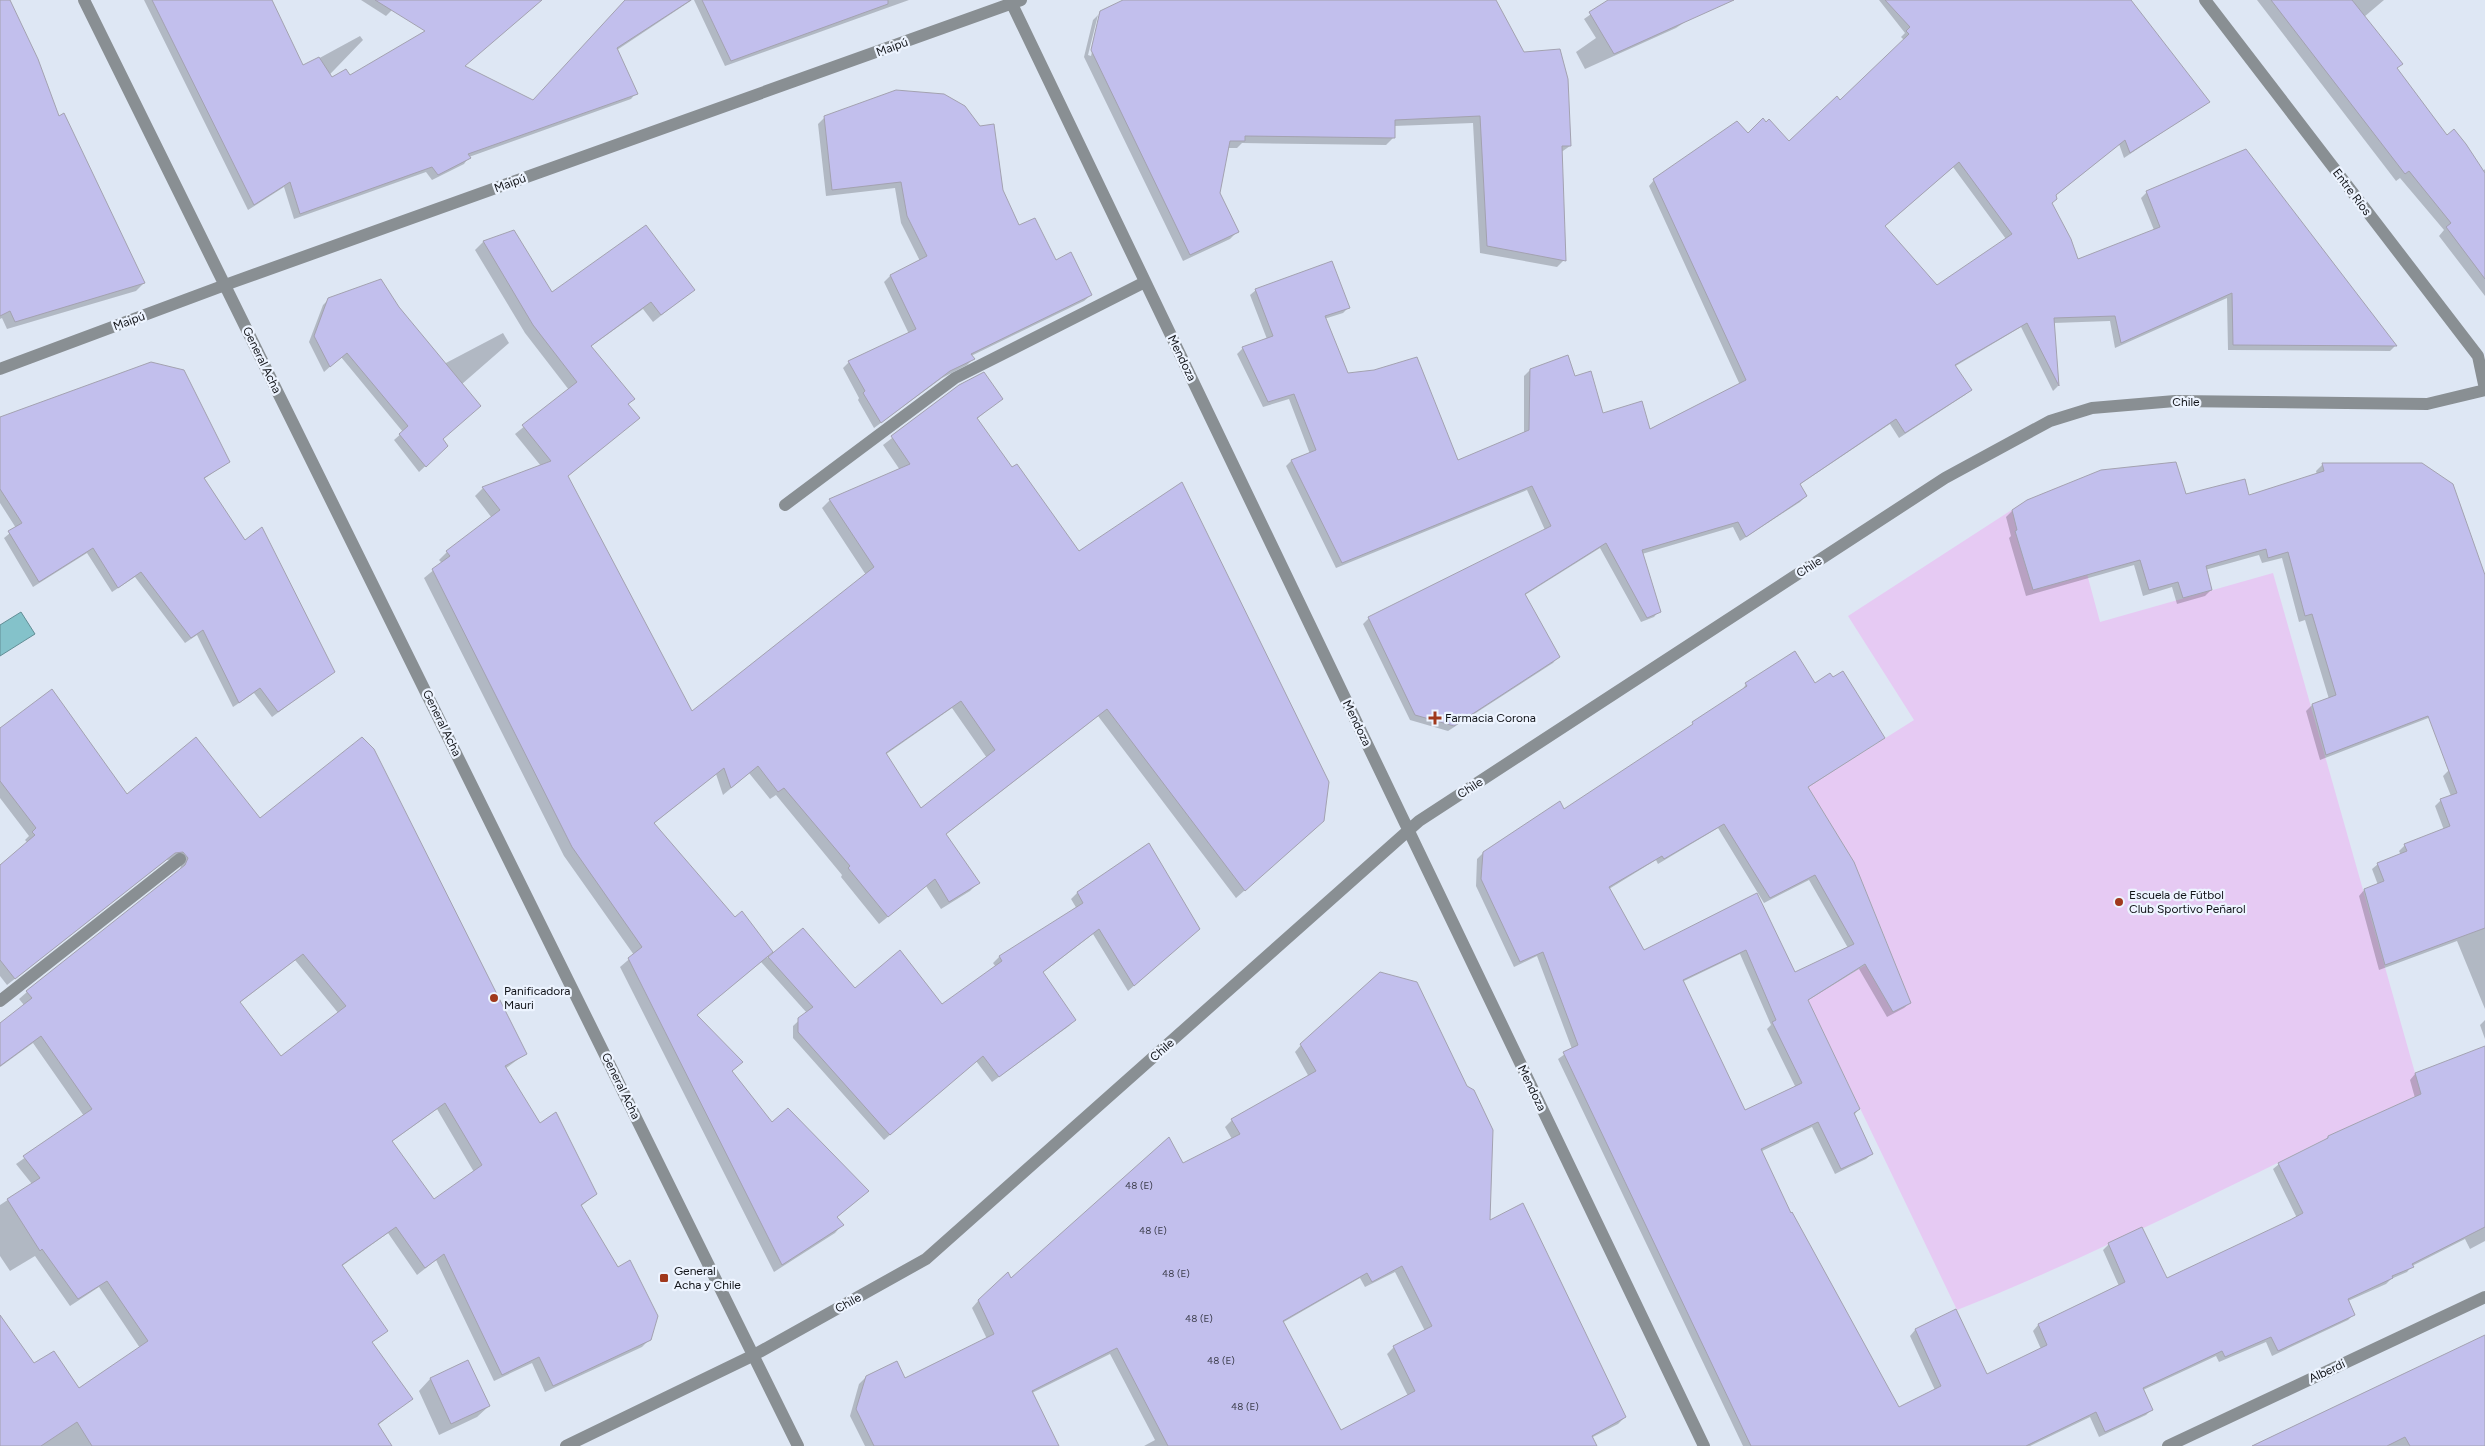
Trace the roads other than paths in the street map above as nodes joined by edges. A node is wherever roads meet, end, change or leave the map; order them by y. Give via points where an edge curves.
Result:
1 (84, 0) edge
2 (2205, 0) edge
3 (1015, 1) edge
4 (1145, 282) junction
5 (225, 285) junction
6 (0, 369) edge
7 (2485, 390) edge
8 (785, 505) dead end
9 (1409, 830) junction
10 (180, 859) dead end
11 (0, 1001) edge
12 (2485, 1297) edge
13 (754, 1355) junction
14 (566, 1446) edge
15 (798, 1446) edge
16 (1704, 1446) edge
17 (2168, 1446) edge

1 - 5 street, General Acha
2 - 7 street, Entre Ríos via 2478,356
3 - 4 street, Mendoza
3 - 5 street, Maipú
4 - 8 street via 955,378
4 - 9 street, Mendoza
5 - 6 street, Maipú
5 - 13 street, General Acha
7 - 9 street, Chile via 2426,404 2143,403 2092,408 2050,421 1945,478
9 - 13 street, Chile via 926,1259
9 - 16 street, Mendoza
10 - 11 street
12 - 17 street, Alberdi
13 - 14 street, Chile
13 - 15 street, General Acha

